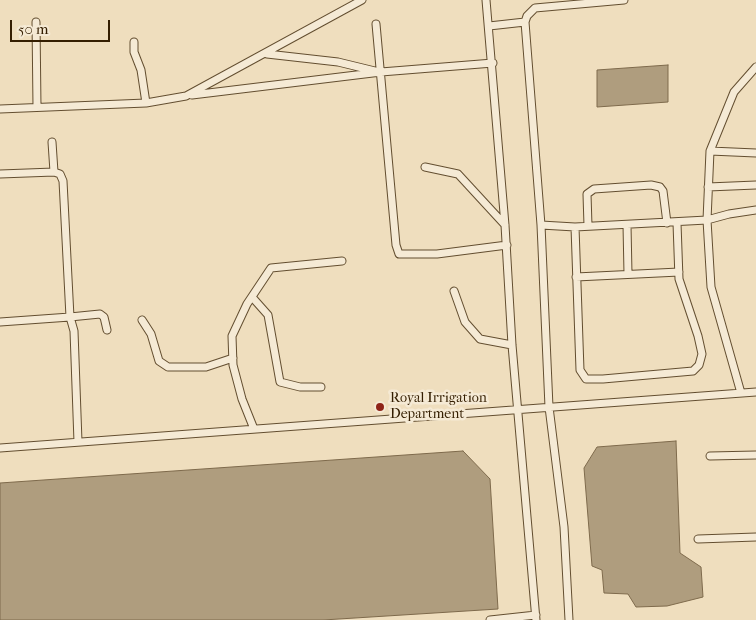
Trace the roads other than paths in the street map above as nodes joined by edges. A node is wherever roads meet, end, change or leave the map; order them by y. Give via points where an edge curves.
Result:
1 (362, 0) edge
2 (486, 0) edge
3 (624, 0) edge
4 (36, 22) dead end
5 (525, 22) junction
6 (376, 24) dead end
7 (489, 26) junction
8 (134, 42) dead end
9 (266, 54) junction
10 (493, 63) junction
11 (756, 67) edge
12 (381, 72) junction
13 (186, 96) junction
14 (146, 103) junction
15 (37, 107) junction
16 (0, 109) edge
17 (52, 142) dead end
18 (710, 151) junction
19 (756, 153) edge
20 (425, 167) dead end
21 (54, 172) junction
22 (0, 174) edge
23 (756, 185) edge
24 (708, 187) junction
25 (756, 210) edge
26 (707, 220) junction
27 (667, 223) junction
28 (676, 223) junction
29 (541, 225) junction
30 (627, 225) junction
31 (505, 226) junction
32 (588, 226) junction
33 (575, 227) junction
34 (507, 246) junction
35 (342, 261) dead end
36 (679, 272) junction
37 (628, 274) junction
38 (576, 277) junction
39 (454, 291) dead end
40 (252, 297) junction
41 (70, 317) junction
42 (142, 320) dead end
43 (0, 322) edge
44 (108, 330) dead end
45 (512, 345) junction
46 (233, 358) junction
47 (322, 387) dead end
48 (756, 392) edge
49 (740, 393) junction
50 (549, 407) junction
51 (518, 409) junction
52 (254, 429) junction
53 (78, 442) junction
54 (0, 448) edge
55 (756, 455) edge
56 (710, 456) dead end
57 (756, 537) edge
58 (698, 539) dead end
59 (536, 618) edge
60 (490, 620) edge
61 (569, 620) edge

1 - 9 lane
2 - 7 lane
3 - 5 lane via 536,8
4 - 15 lane
5 - 7 lane
5 - 29 lane
6 - 12 lane
7 - 10 lane
8 - 14 lane
9 - 12 lane via 338,62
9 - 13 lane
10 - 12 lane
10 - 31 lane
11 - 18 lane via 734,92
12 - 13 lane
12 - 34 lane via 399,254 437,254
13 - 14 lane
14 - 15 lane
15 - 16 lane
17 - 21 lane
18 - 19 lane
18 - 24 lane
20 - 31 lane via 458,174
21 - 22 lane
21 - 41 lane via 60,174 63,181
23 - 24 lane
24 - 26 lane
25 - 26 lane
26 - 28 lane
26 - 49 lane via 712,287
27 - 28 lane
27 - 30 lane
27 - 32 lane via 663,191 651,185 594,189 587,194
28 - 36 lane
29 - 33 lane
29 - 50 lane
30 - 32 lane
30 - 37 lane
31 - 34 lane
32 - 33 lane
33 - 38 lane
34 - 45 lane
35 - 40 lane via 271,268
36 - 37 lane
36 - 38 lane via 702,354 696,369 603,379 586,379 580,370
37 - 38 lane
39 - 45 lane via 465,322 480,339
40 - 46 lane via 232,336
40 - 47 lane via 268,315 280,382 300,387
41 - 43 lane
41 - 44 lane via 100,314
41 - 53 lane via 74,331
42 - 46 lane via 151,334 159,361 168,367 206,367
45 - 51 lane
46 - 52 lane via 242,399
48 - 49 lane
49 - 50 lane
50 - 51 lane
50 - 61 lane via 564,526
51 - 52 lane
51 - 59 lane
52 - 53 lane
53 - 54 lane
55 - 56 lane
57 - 58 lane
59 - 60 lane

